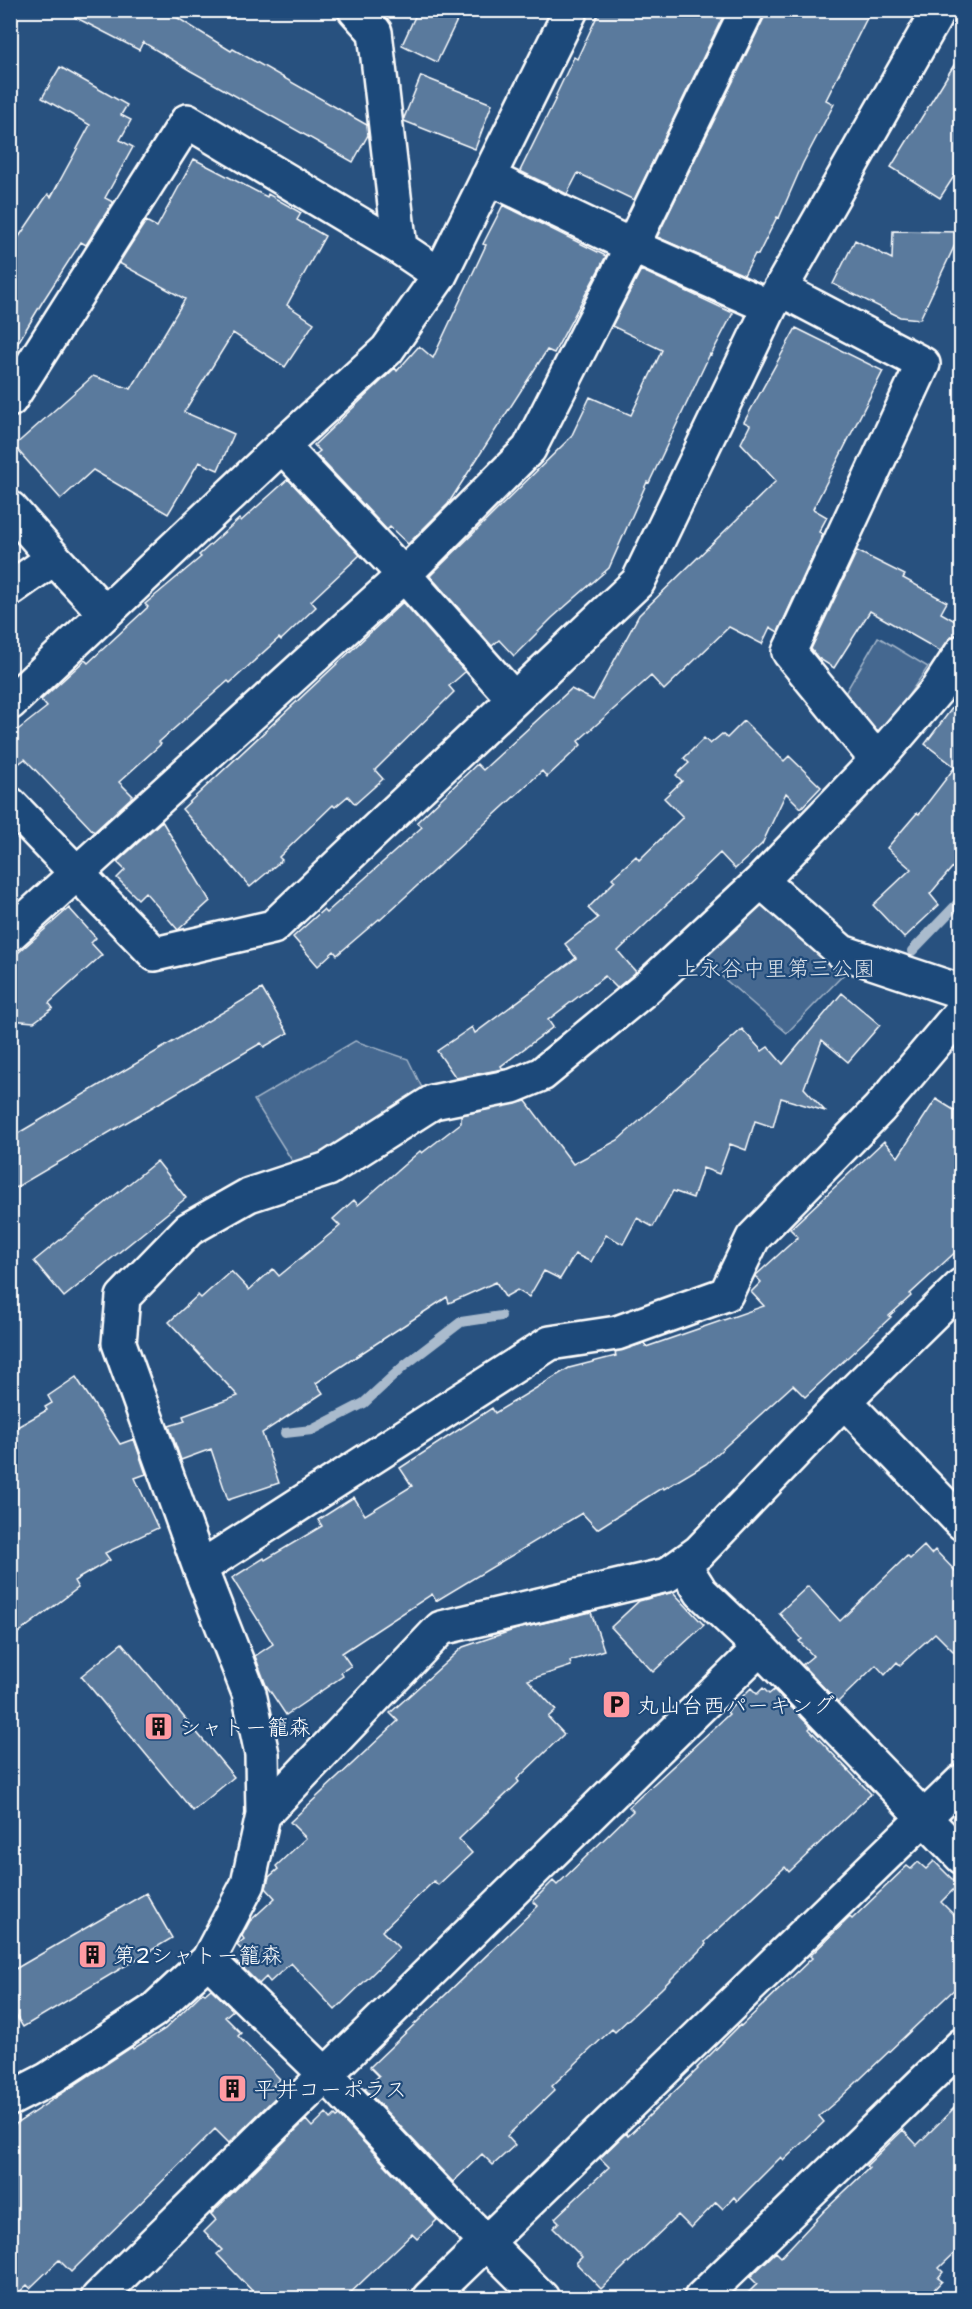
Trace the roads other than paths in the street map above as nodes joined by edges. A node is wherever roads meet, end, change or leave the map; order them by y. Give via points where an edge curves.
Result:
1 (355, 10) edge
2 (571, 10) edge
3 (747, 10) edge
4 (939, 10) edge
5 (488, 177) junction
6 (632, 246) junction
7 (400, 248) junction
8 (440, 275) junction
9 (775, 298) junction
10 (10, 400) edge
11 (282, 446) junction
12 (10, 508) edge
13 (54, 558) junction
14 (404, 575) junction
15 (10, 589) edge
16 (105, 613) junction
17 (962, 652) edge
18 (513, 699) junction
19 (10, 703) edge
20 (877, 760) junction
21 (10, 804) edge
22 (78, 872) junction
23 (761, 881) junction
24 (10, 934) edge
25 (962, 992) edge
26 (962, 1011) edge
27 (962, 1286) edge
28 (844, 1401) junction
29 (962, 1523) edge
30 (684, 1564) junction
31 (200, 1568) junction
32 (760, 1648) junction
33 (962, 1781) edge
34 (264, 1815) junction
35 (923, 1818) junction
36 (962, 1857) edge
37 (208, 1960) junction
38 (962, 2045) edge
39 (326, 2075) junction
40 (12, 2096) edge
41 (487, 2243) junction
42 (98, 2298) edge
43 (429, 2298) edge
44 (542, 2298) edge
45 (701, 2298) edge

1 - 7 street via 375,33
2 - 5 street
3 - 6 street
4 - 9 street
5 - 6 street
5 - 8 street
6 - 9 street
6 - 14 street via 529,450
7 - 8 street
7 - 10 street via 187,121
8 - 11 street via 387,350
9 - 18 street via 638,582
9 - 20 street via 923,364 789,652
11 - 14 street
11 - 16 street
12 - 13 street
13 - 15 street
13 - 16 street
14 - 18 street
14 - 22 street
16 - 19 street
17 - 20 street via 938,690
18 - 22 street via 273,927 155,954
20 - 23 street
21 - 22 street
22 - 24 street
23 - 25 street via 842,952
23 - 31 street via 645,989 542,1074 513,1086 433,1102 328,1169 249,1195 189,1229 123,1297 119,1343
26 - 31 street via 879,1109 753,1238 726,1294 617,1333 550,1343
27 - 28 street
28 - 29 street
28 - 30 street
30 - 32 street via 701,1592
30 - 34 street via 667,1575 441,1628
31 - 34 street via 249,1693 262,1754
32 - 35 street
32 - 39 street
33 - 35 street
34 - 37 street via 248,1884
35 - 36 street
35 - 41 street
37 - 39 street
37 - 40 street via 153,2011 47,2080
38 - 45 street
39 - 41 street
39 - 42 street
41 - 43 street
41 - 44 street

